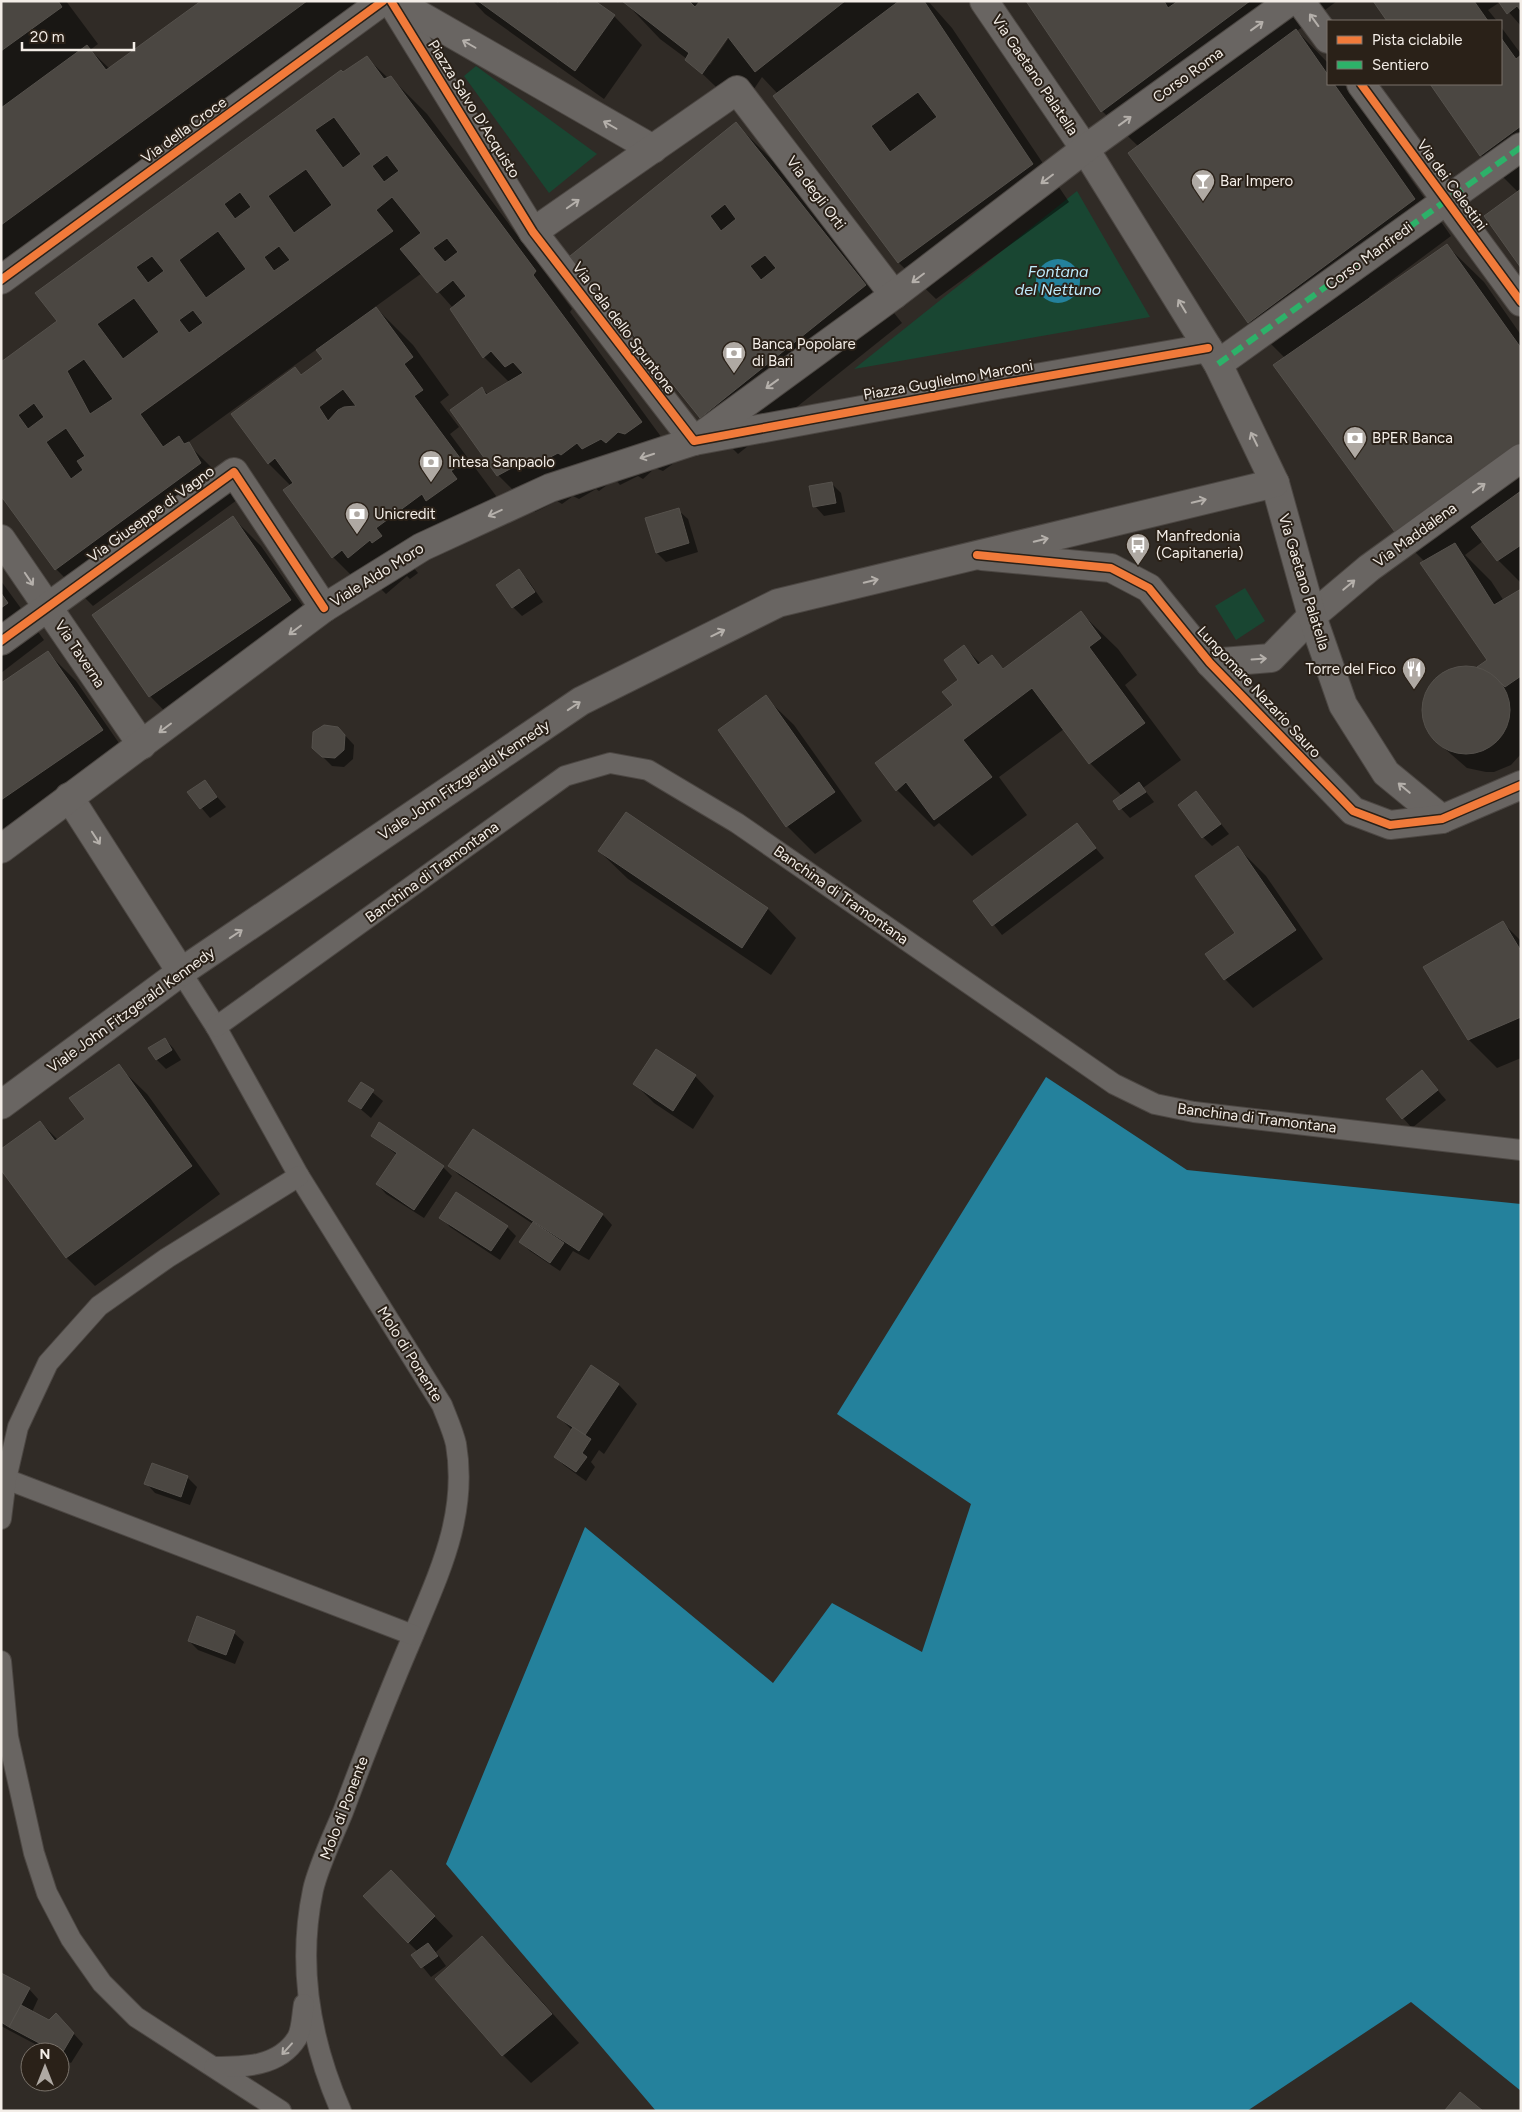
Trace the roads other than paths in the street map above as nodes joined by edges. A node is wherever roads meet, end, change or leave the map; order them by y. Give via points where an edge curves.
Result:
1 (383, 1) edge
2 (391, 1) edge
3 (395, 1) edge
4 (984, 1) edge
5 (1290, 1) edge
6 (1300, 1) edge
7 (1327, 39) edge
8 (1362, 85) edge
9 (1521, 147) edge
10 (653, 149) junction
11 (1086, 149) junction
12 (1446, 201) junction
13 (534, 232) junction
14 (1, 280) edge
15 (894, 295) junction
16 (1521, 302) edge
17 (1213, 356) junction
18 (694, 441) junction
19 (1521, 458) edge
20 (1275, 483) junction
21 (1, 539) edge
22 (977, 555) junction
23 (47, 606) junction
24 (324, 608) junction
25 (1312, 616) junction
26 (1, 641) edge
27 (1210, 663) junction
28 (142, 746) junction
29 (1521, 784) edge
30 (69, 798) junction
31 (1442, 819) junction
32 (1, 849) edge
33 (181, 972) junction
34 (216, 1027) junction
35 (1, 1105) edge
36 (1521, 1150) edge
37 (298, 1176) junction
38 (6, 1479) junction
39 (1, 1519) edge
40 (413, 1635) junction
41 (1, 1661) edge
42 (308, 1988) junction
43 (214, 2067) junction
44 (281, 2111) edge
45 (341, 2111) edge

1 - 14 street, Via della Croce
2 - 13 street, Piazza Salvo D'Acquisto
10 -> 3 street, Piazza Salvo D'Acquisto
4 - 11 street, Via Gaetano Palatella
11 -> 5 street, Corso Roma
7 -> 6 street
8 - 12 street, Via dei Celestini
9 - 12 street, Corso Manfredi
13 -> 10 street
10 - 15 street, Via degli Orti via 737,90
11 -> 15 street
17 -> 11 street
12 - 16 street, Via dei Celestini
12 - 17 street, Corso Manfredi
13 - 18 street, Via Cala dello Spuntone
15 -> 18 street
17 - 18 street, Piazza Guglielmo Marconi via 994,385
20 -> 17 street
18 -> 24 street, Viale Aldo Moro via 550,488 422,547
25 -> 19 street, Via Maddalena via 1369,568
22 -> 20 street
20 - 25 street, Via Gaetano Palatella
21 -> 23 street, Via Taverna
22 - 27 street, Lungomare Nazario Sauro via 1111,568 1149,588
33 -> 22 street, Viale John Fitzgerald Kennedy via 581,701 778,603
23 - 24 street, Via Giuseppe di Vagno via 234,472
23 - 26 street, Via Giuseppe di Vagno
23 - 28 street, Via Taverna
24 -> 28 street, Viale Aldo Moro
27 -> 25 street, Via Maddalena via 1271,658
31 -> 25 street, Via Gaetano Palatella via 1386,773 1376,758 1343,705
27 - 31 street, Lungomare Nazario Sauro via 1353,811 1390,825
28 - 30 street, Viale Aldo Moro
29 - 31 street, Lungomare Nazario Sauro
30 - 32 street, Viale Aldo Moro
30 -> 33 street
33 - 34 lane, Molo di Ponente
33 - 35 street, Viale John Fitzgerald Kennedy
34 - 36 lane, Banchina di Tramontana via 565,776 610,763 648,770 737,823 1114,1084 1156,1104 1194,1112
34 - 37 lane, Molo di Ponente
37 - 38 lane via 167,1258 99,1306 48,1364 18,1427
37 - 40 lane, Molo di Ponente via 442,1405 456,1443 460,1485 455,1525
38 - 39 lane
38 - 40 lane
40 - 42 lane, Molo di Ponente via 313,1888 306,1939
41 - 43 lane via 8,1737 34,1853 47,1893 67,1931 102,1983 136,2017
42 -> 43 lane, Molo di Ponente via 298,2037 281,2056 250,2067
42 - 45 lane, Molo di Ponente via 313,2028 326,2075
43 - 44 lane

